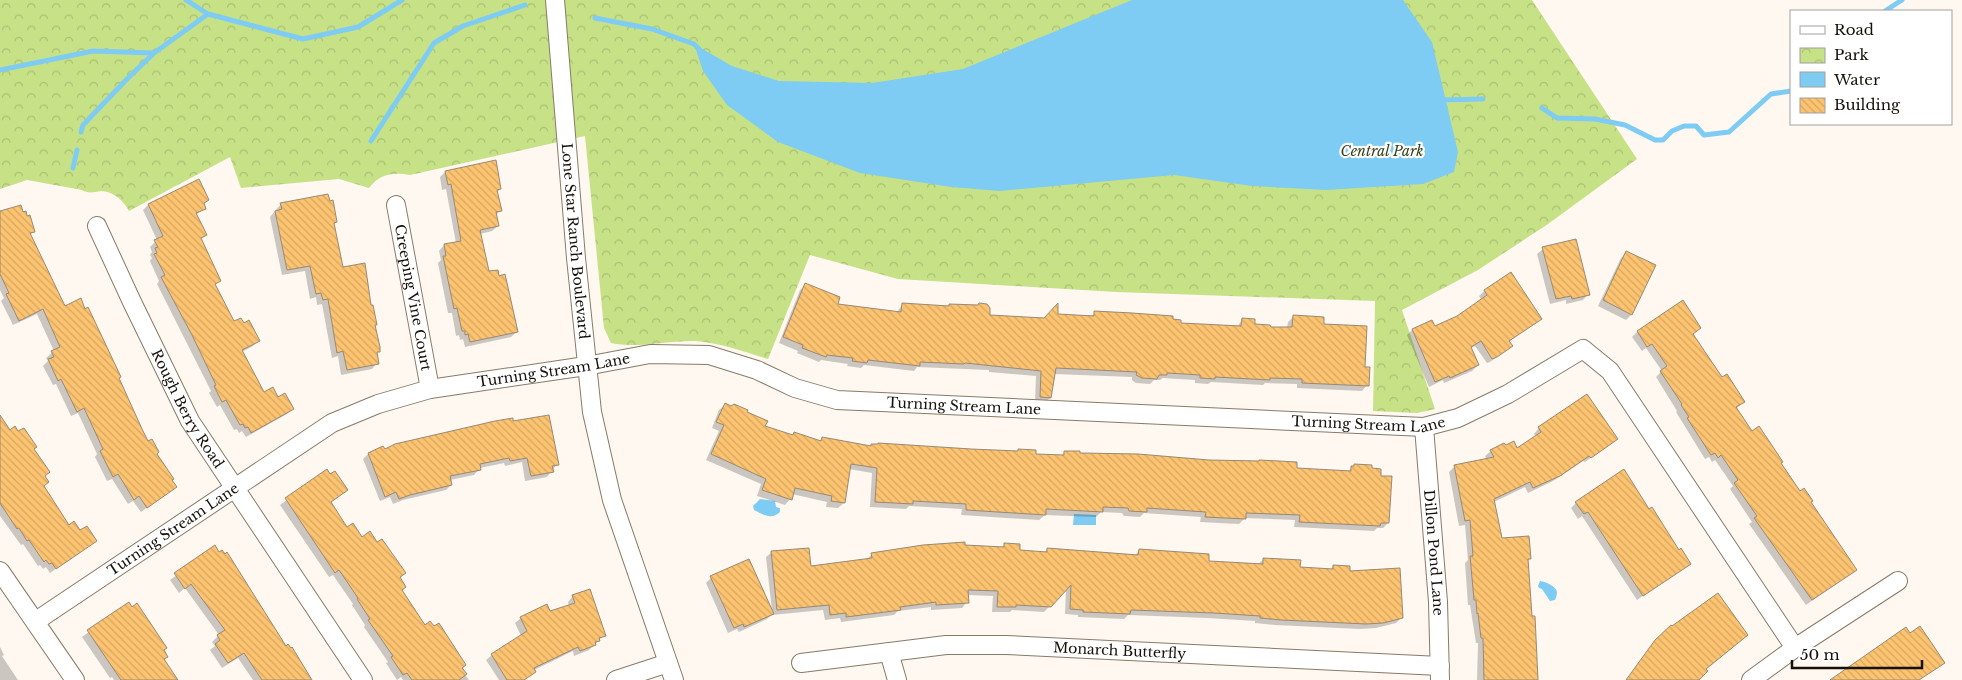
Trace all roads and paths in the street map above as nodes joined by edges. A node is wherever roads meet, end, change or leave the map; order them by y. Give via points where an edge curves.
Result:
1 (555, 0) edge
2 (396, 205) dead end
3 (97, 226) dead end
4 (586, 366) junction
5 (430, 390) junction
6 (1424, 427) junction
7 (234, 488) junction
8 (0, 571) edge
9 (1898, 581) dead end
10 (36, 621) junction
11 (1795, 648) junction
12 (889, 652) junction
13 (668, 662) junction
14 (801, 663) dead end
15 (1440, 673) edge
16 (75, 680) edge
17 (363, 680) edge
18 (616, 680) edge
19 (674, 680) edge
20 (897, 680) edge
21 (1751, 680) edge

1 - 4 street, Lone Star Ranch Boulevard
2 - 5 street, Creeping Vine Court
3 - 7 street, Rough Berry Road via 190,421
4 - 5 street, Turning Stream Lane
4 - 6 street, Turning Stream Lane via 650,354 710,355 757,370 795,388 837,400
4 - 13 street, Lone Star Ranch Boulevard via 592,412 612,500
5 - 7 street, Turning Stream Lane via 378,404 332,423
6 - 11 street, Turning Stream Lane via 1458,418 1508,394 1583,349 1610,371
6 - 15 street, Dillon Pond Lane via 1438,602
7 - 10 street, Turning Stream Lane
7 - 17 street, Rough Berry Road
8 - 10 street
9 - 11 street
10 - 16 street
11 - 21 street
12 - 14 street, Monarch Butterfly
12 - 15 street, Monarch Butterfly via 946,645 1006,645
12 - 20 street
13 - 18 street
13 - 19 street, Lone Star Ranch Boulevard

